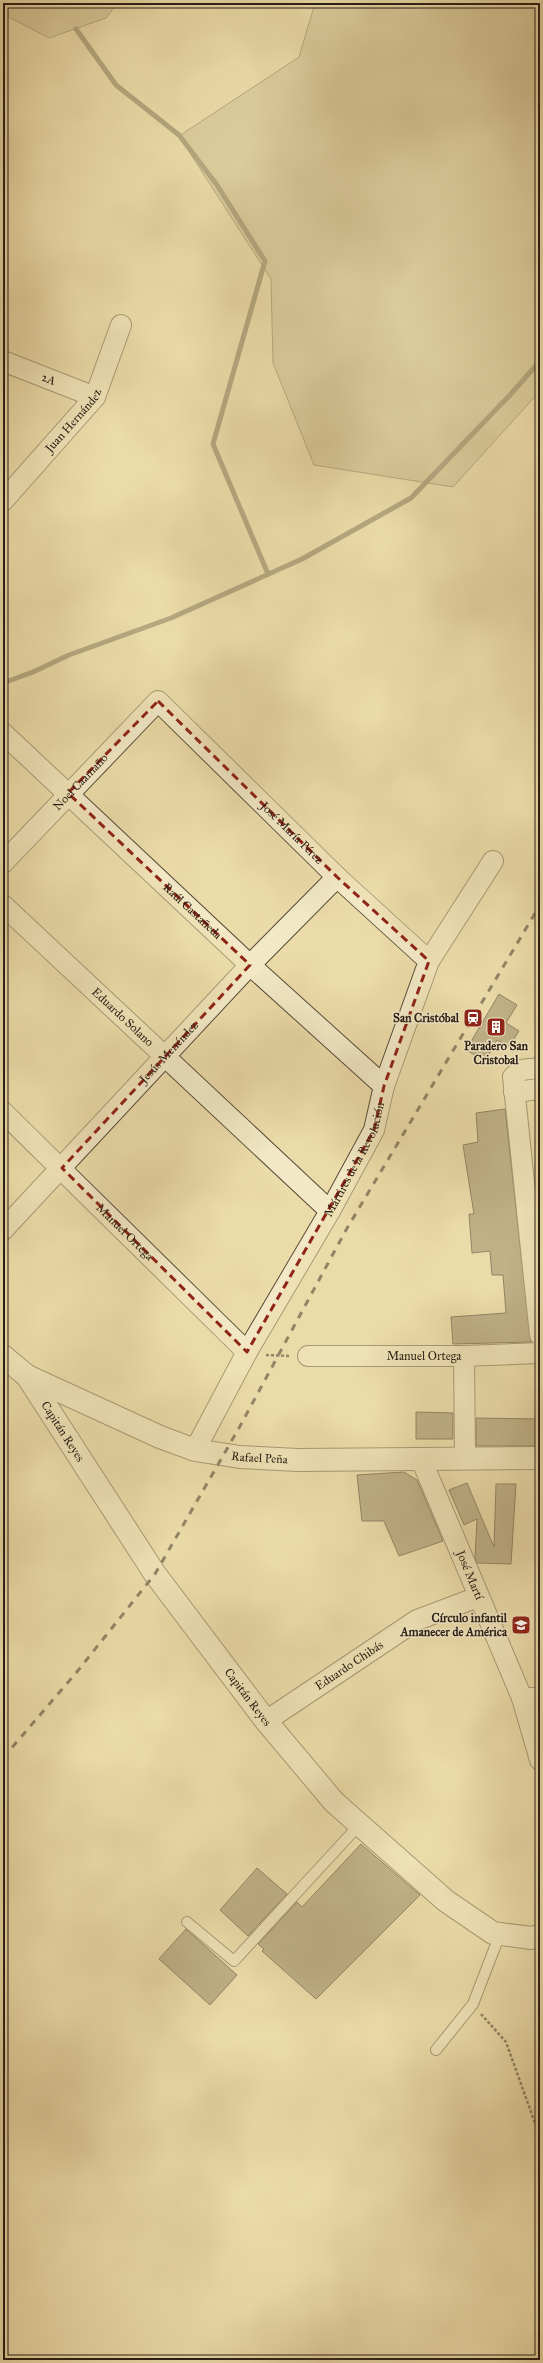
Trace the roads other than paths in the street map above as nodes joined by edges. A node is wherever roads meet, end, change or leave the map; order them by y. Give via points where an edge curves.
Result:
1 (121, 325) dead end
2 (3, 361) edge
3 (95, 397) junction
4 (3, 501) edge
5 (158, 701) joint
6 (3, 732) edge
7 (68, 793) junction
8 (493, 861) dead end
9 (3, 863) edge
10 (337, 877) junction
11 (3, 905) edge
12 (429, 961) junction
13 (250, 965) junction
14 (165, 1058) junction
15 (540, 1068) edge
16 (384, 1086) junction
17 (540, 1089) edge
18 (514, 1092) junction
19 (3, 1112) edge
20 (62, 1168) junction
21 (330, 1211) junction
22 (3, 1230) edge
23 (540, 1335) edge
24 (247, 1352) junction
25 (540, 1353) edge
26 (3, 1356) edge
27 (308, 1356) road end
28 (464, 1356) junction
29 (27, 1376) junction
30 (195, 1450) junction
31 (540, 1458) edge
32 (421, 1459) junction
33 (465, 1459) junction
34 (478, 1597) junction
35 (531, 1698) edge
36 (266, 1721) junction
37 (540, 1760) edge
38 (360, 1824) junction
39 (187, 1922) dead end
40 (500, 1934) junction
41 (540, 1936) edge
42 (436, 2050) dead end

1 - 3 street, Juan Hernández
2 - 3 street, 2A
3 - 4 street, Juan Hernández
5 - 7 street, Noel Caamaño
5 - 10 street, José María Pérez
6 - 7 street, Raúl Castañeda
7 - 9 street, Noel Caamaño
7 - 13 street, Raúl Castañeda
8 - 12 street, Mártires de la Revolución
10 - 12 street, José María Pérez
10 - 13 street, Jesús Menéndez
11 - 14 street, Eduardo Solano
12 - 16 street, Mártires de la Revolución
13 - 14 street, Jesús Menéndez
13 - 16 street, Raúl Castañeda
14 - 20 street, Jesús Menéndez
14 - 21 street, Eduardo Solano
15 - 18 street via 515,1072
16 - 21 street, Mártires de la Revolución via 374,1130
17 - 18 street
18 - 23 street
19 - 20 street, Manuel Ortega
20 - 22 street, Jesús Menéndez
20 - 24 street, Manuel Ortega
21 - 24 street, Mártires de la Revolución
24 - 30 street, Mártires de la Revolución
25 - 28 street, Manuel Ortega
26 - 29 street, Rafael Peña
27 - 28 street, Manuel Ortega
28 - 33 street
29 - 30 street, Rafael Peña via 160,1437
29 - 36 street, Capitán Reyes via 155,1574
30 - 32 street, Rafael Peña via 240,1457 298,1460
31 - 33 street, Rafael Peña
32 - 33 street, Rafael Peña
32 - 34 street, José Martí
34 - 35 street, José Martí
34 - 36 street, Eduardo Chibás via 417,1620
35 - 37 street, José Martí
36 - 38 street, Capitán Reyes via 334,1802
38 - 39 lane via 234,1960
38 - 40 street, Capitán Reyes via 446,1901
40 - 41 street, Capitán Reyes via 531,1938
40 - 42 lane via 473,2004

